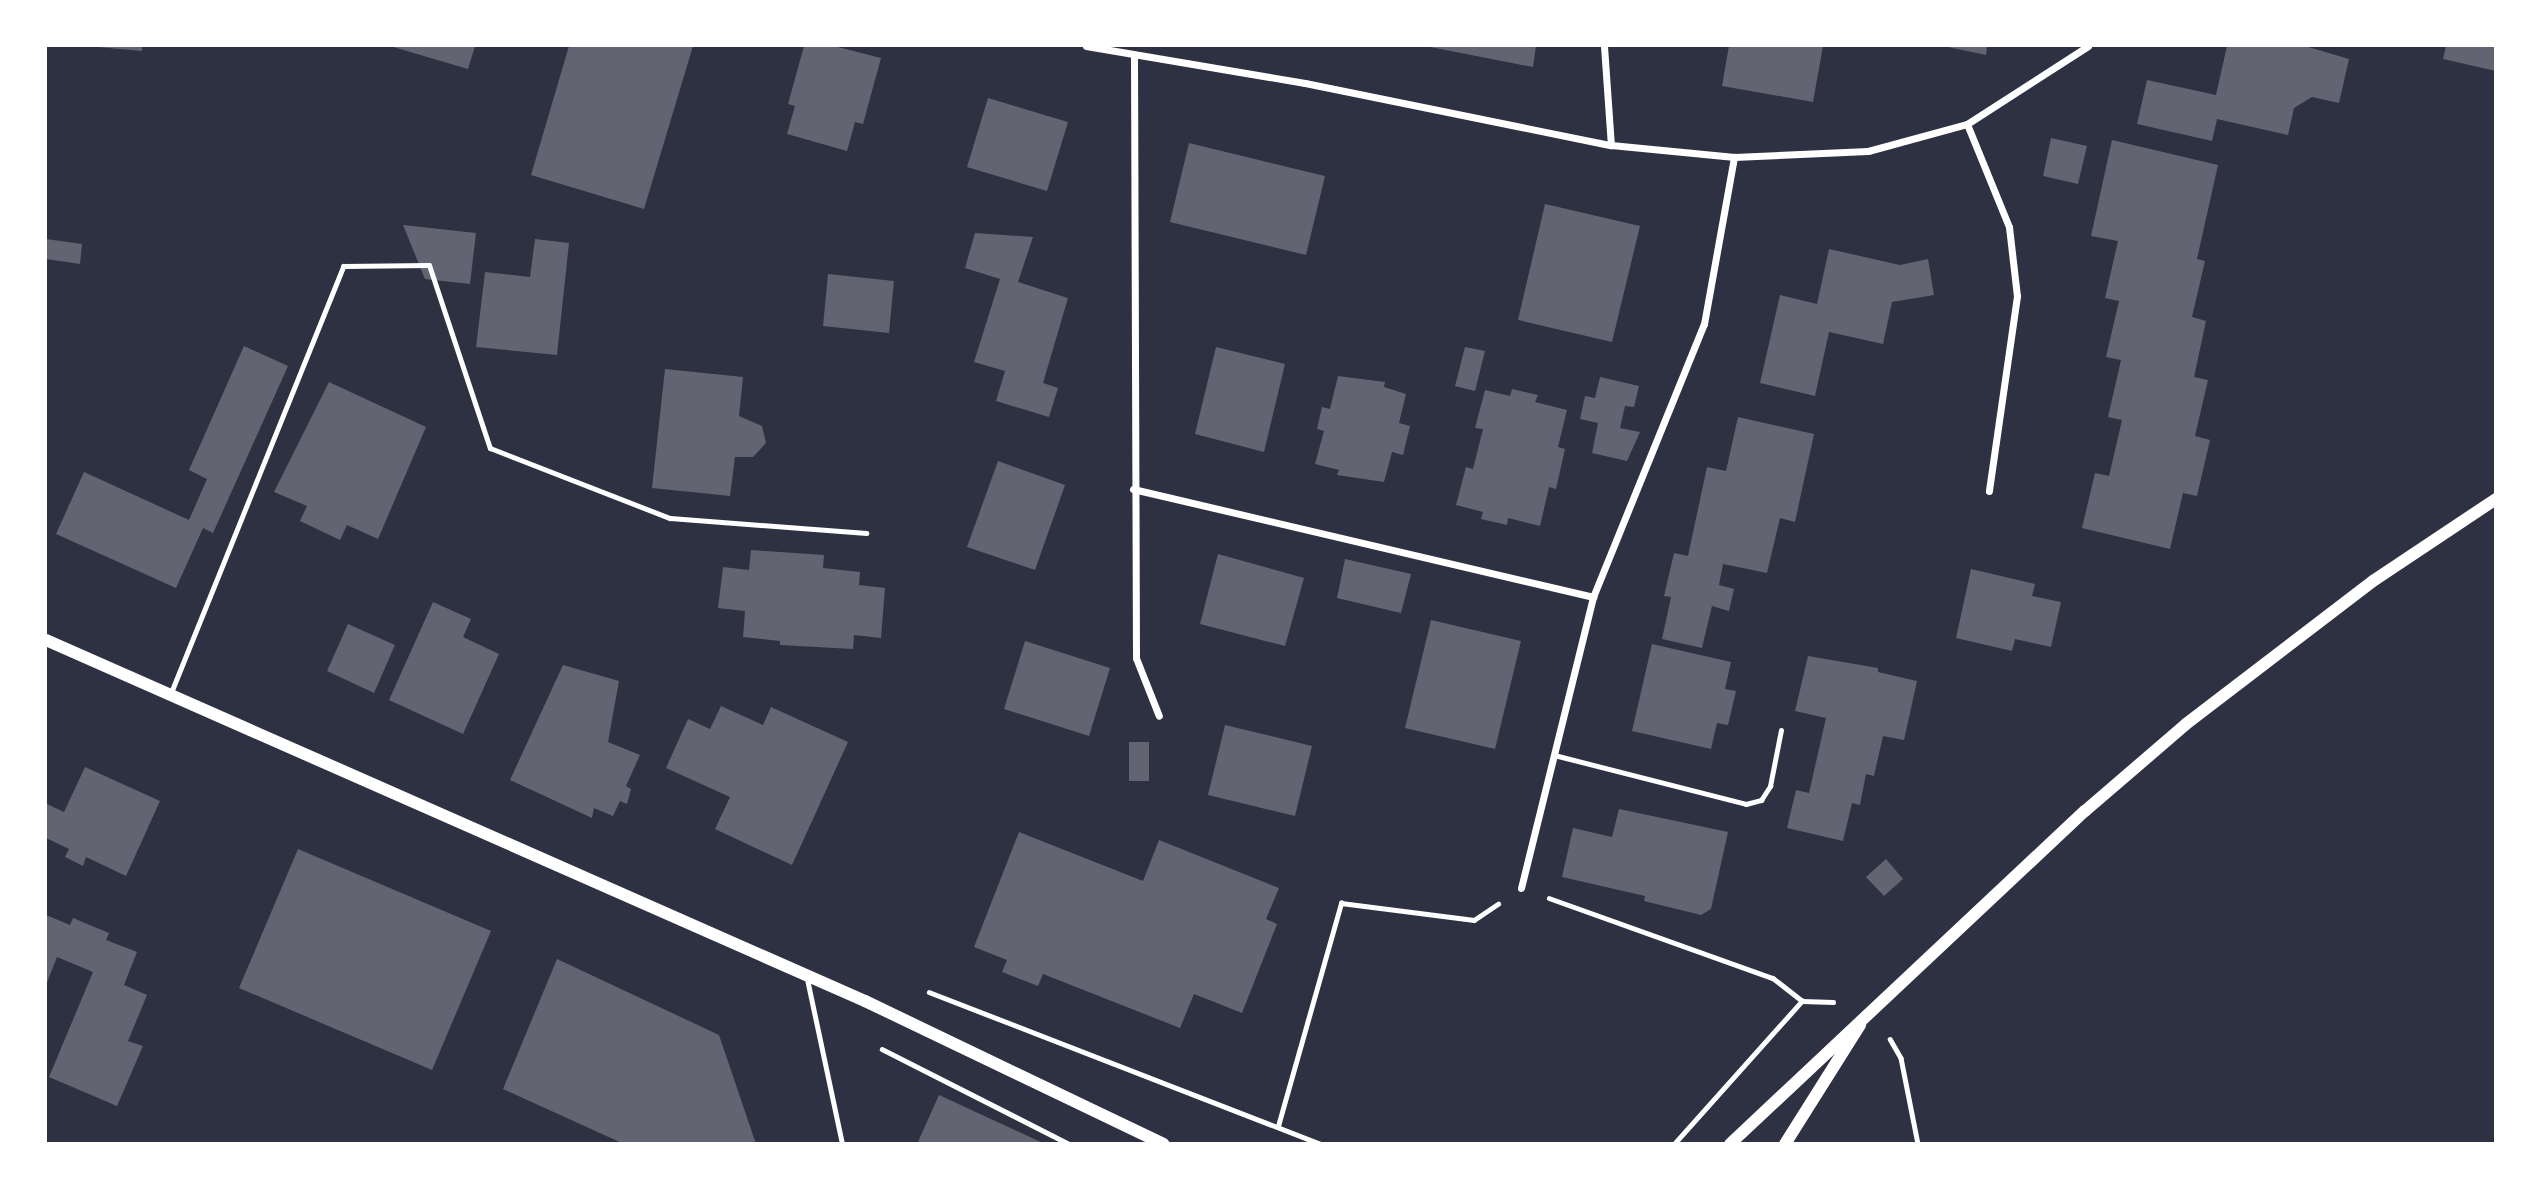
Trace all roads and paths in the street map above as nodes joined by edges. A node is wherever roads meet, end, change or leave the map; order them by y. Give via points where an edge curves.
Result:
1 (1086, 46) edge
2 (1604, 46) edge
3 (2088, 46) edge
4 (1133, 57) junction
5 (1967, 124) junction
6 (1611, 145) junction
7 (1734, 157) junction
8 (1133, 489) junction
9 (1989, 491) dead end
10 (2496, 499) edge
11 (866, 533) dead end
12 (1593, 597) junction
13 (46, 640) edge
14 (170, 695) junction
15 (1159, 716) dead end
16 (1781, 730) dead end
17 (1554, 755) junction
18 (1521, 888) junction
19 (807, 979) junction
20 (919, 988) dead end
21 (1802, 1001) junction
22 (1869, 1011) junction
23 (1278, 1126) junction
24 (842, 1143) edge
25 (1164, 1143) edge
26 (1320, 1143) edge
27 (1675, 1143) edge
28 (1730, 1143) edge
29 (1785, 1143) edge
30 (1918, 1143) edge

1 - 4 street
2 - 6 street
3 - 5 street
4 - 6 street via 1305,83
4 - 8 street
5 - 7 street via 1868,150
5 - 9 street via 2009,226 2017,296
6 - 7 street
7 - 12 street via 1703,324
8 - 12 street
8 - 15 street via 1136,658
10 - 22 street via 2373,581 2186,724
11 - 14 lane via 670,518 490,449 429,265 343,265
12 - 17 street
13 - 14 street
14 - 19 street
16 - 17 lane via 1770,786 1760,800 1746,804
17 - 18 street
18 - 21 path via 1773,978
18 - 23 path via 1474,920 1341,903
19 - 24 lane
19 - 25 street via 865,1001
20 - 23 path
21 - 22 path
21 - 27 path
22 - 28 street
22 - 29 street
22 - 30 path via 1901,1058
23 - 26 path

